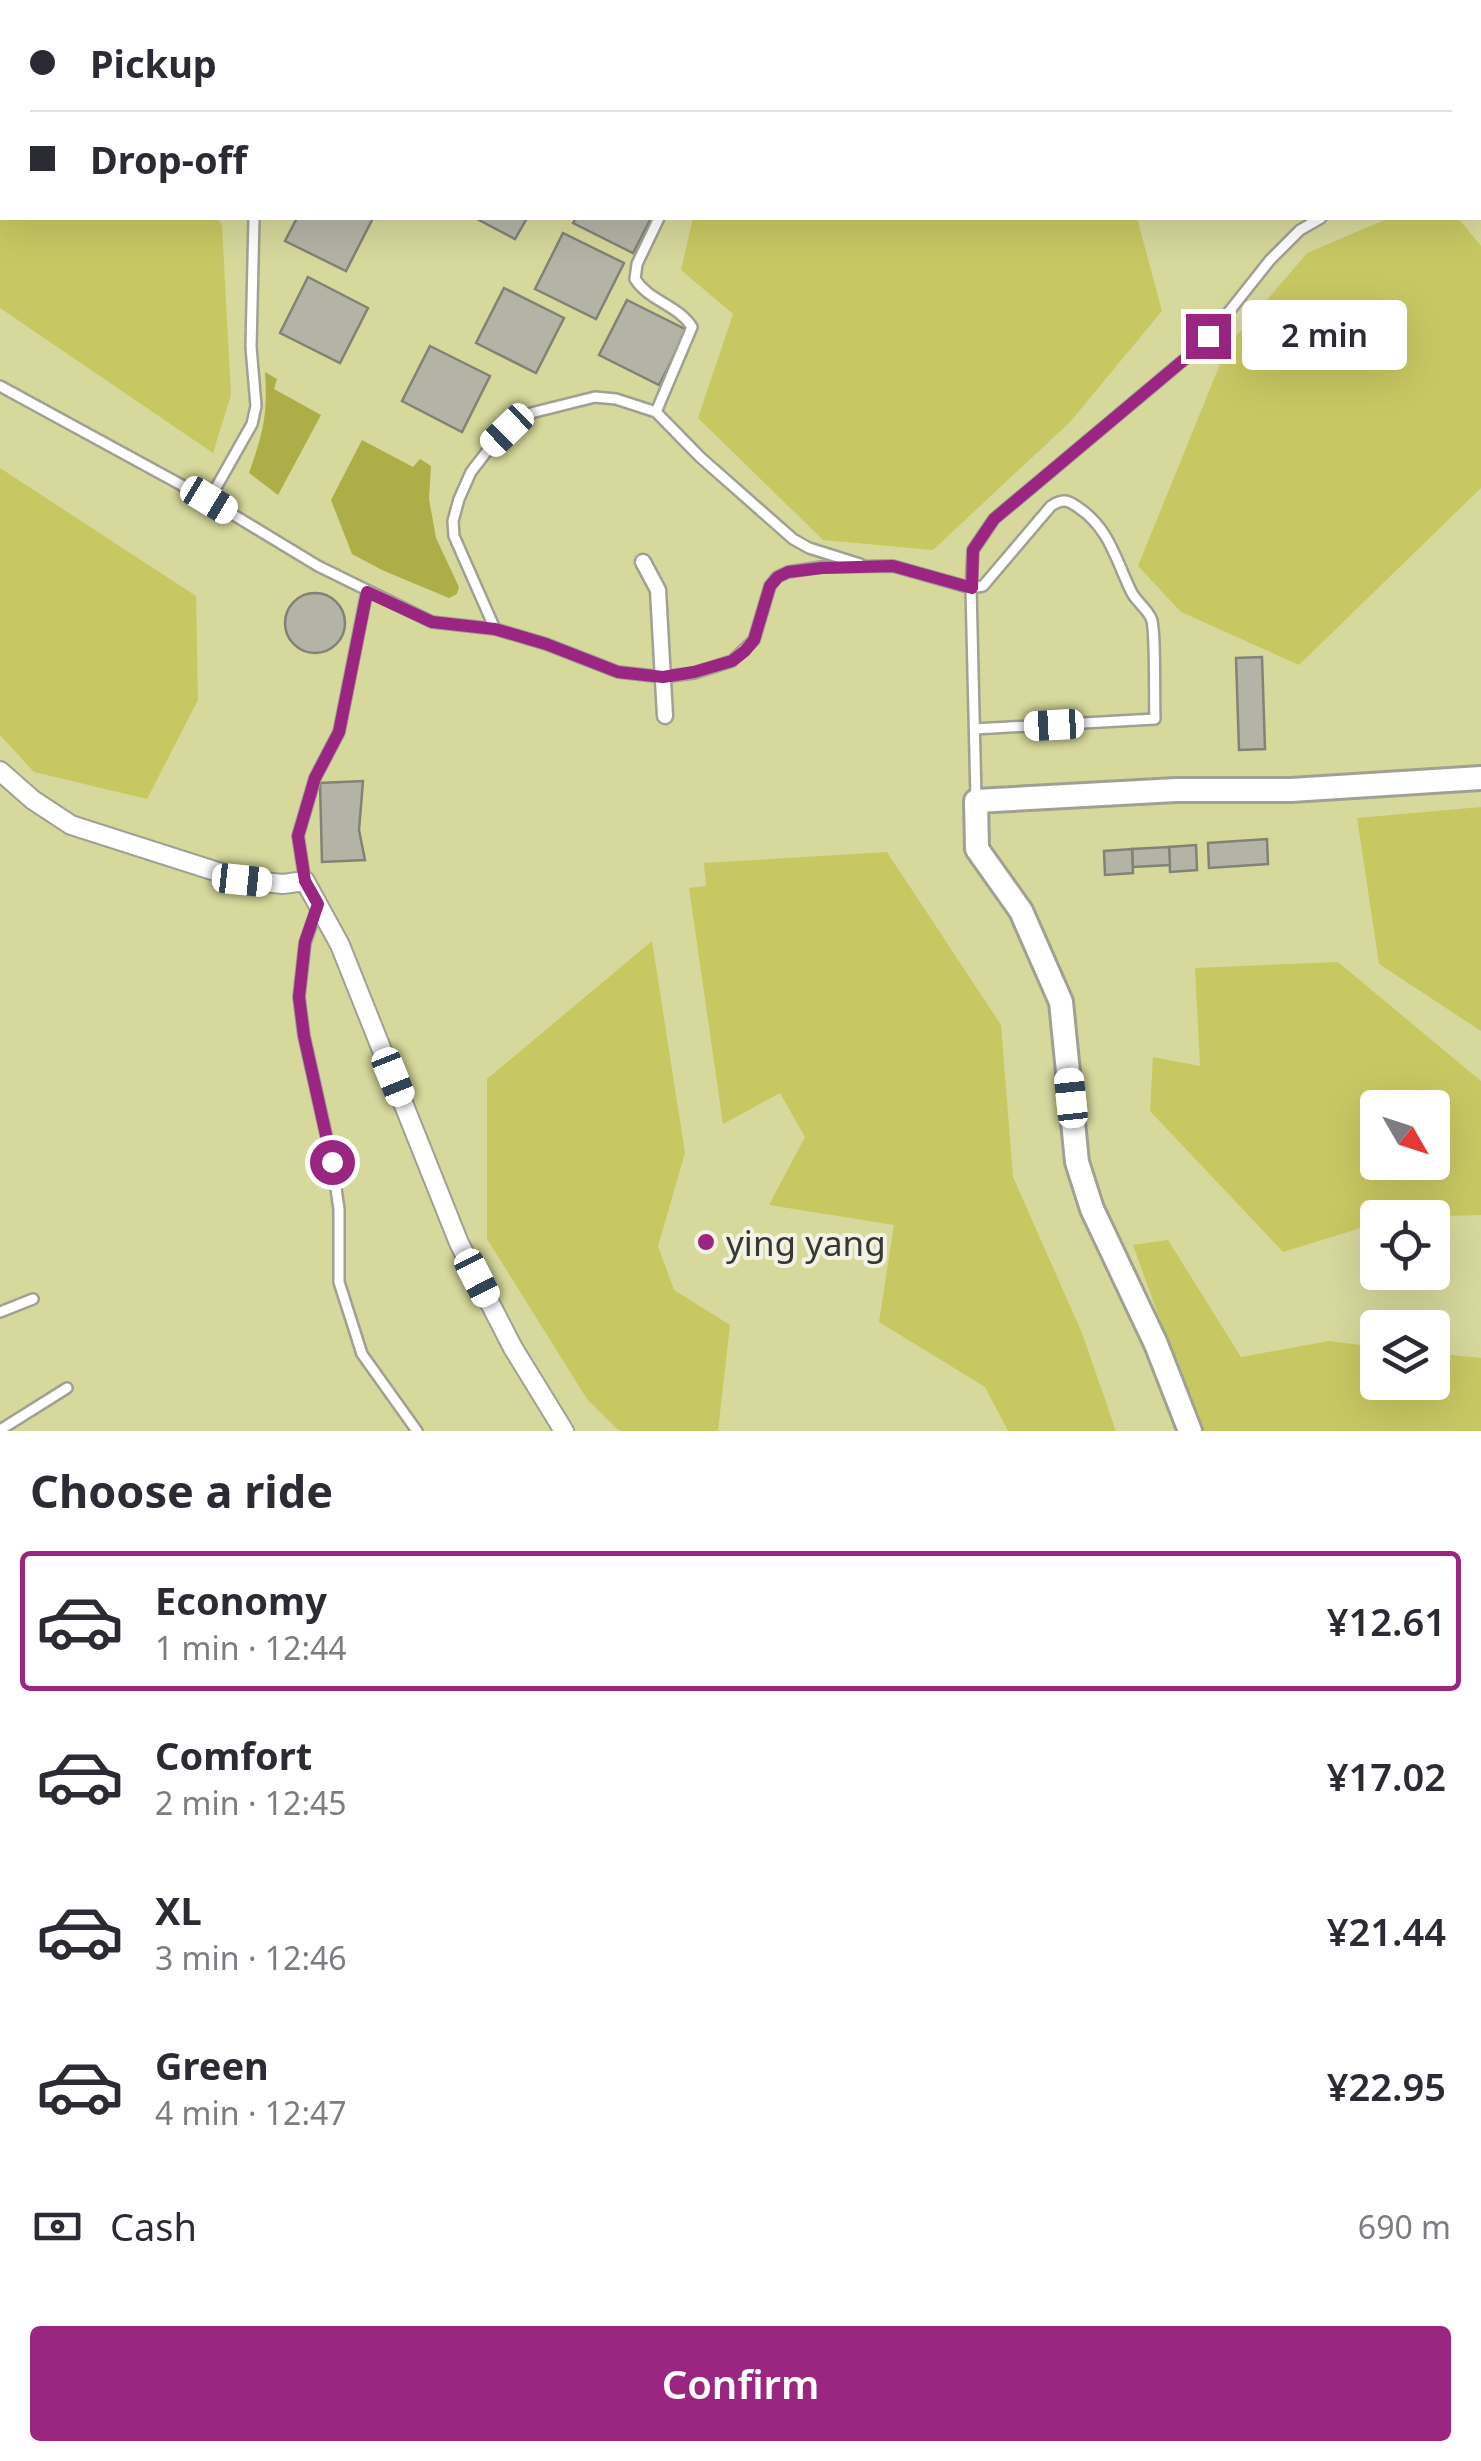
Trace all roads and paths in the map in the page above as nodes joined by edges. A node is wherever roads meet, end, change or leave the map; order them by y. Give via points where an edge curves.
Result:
1 (254, 220) edge
2 (658, 220) edge
3 (1317, 220) edge
4 (0, 386) edge
5 (656, 412) junction
6 (209, 500) junction
7 (643, 562) dead end
8 (868, 566) junction
9 (972, 588) junction
10 (367, 592) junction
11 (495, 629) junction
12 (663, 677) junction
13 (665, 716) dead end
14 (975, 729) junction
15 (0, 771) edge
16 (1481, 778) edge
17 (976, 801) junction
18 (305, 881) junction
19 (318, 904) junction
20 (34, 1300) dead end
21 (0, 1312) edge
22 (67, 1388) dead end
23 (0, 1430) edge
24 (417, 1431) edge
25 (564, 1431) edge
26 (1190, 1431) edge

1 - 6 lane via 256,406
2 - 5 lane via 636,279 692,327
3 - 9 lane via 1270,260 1192,353 994,519 973,550
4 - 6 lane
5 - 8 lane via 793,538
5 - 11 lane via 595,397 531,413 490,446 471,472 453,521
6 - 10 lane
7 - 12 street via 658,590
8 - 9 lane via 893,566
8 - 12 lane via 778,577 745,651 732,661
9 - 14 lane
9 - 14 lane via 983,586 1051,506 1066,500 1076,505 1104,530 1132,594 1152,618 1155,719
10 - 11 lane via 432,622
10 - 18 lane via 339,732 315,778 298,836
11 - 12 lane via 618,672
12 - 13 street
14 - 17 lane
15 - 18 street via 70,824 242,880
16 - 17 street
17 - 26 street via 977,848 1021,911 1061,1002 1078,1162 1092,1209
18 - 19 street
19 - 24 lane via 305,942 299,997 337,1194 339,1282 362,1354
19 - 25 street via 459,1243
20 - 21 lane
22 - 23 lane

